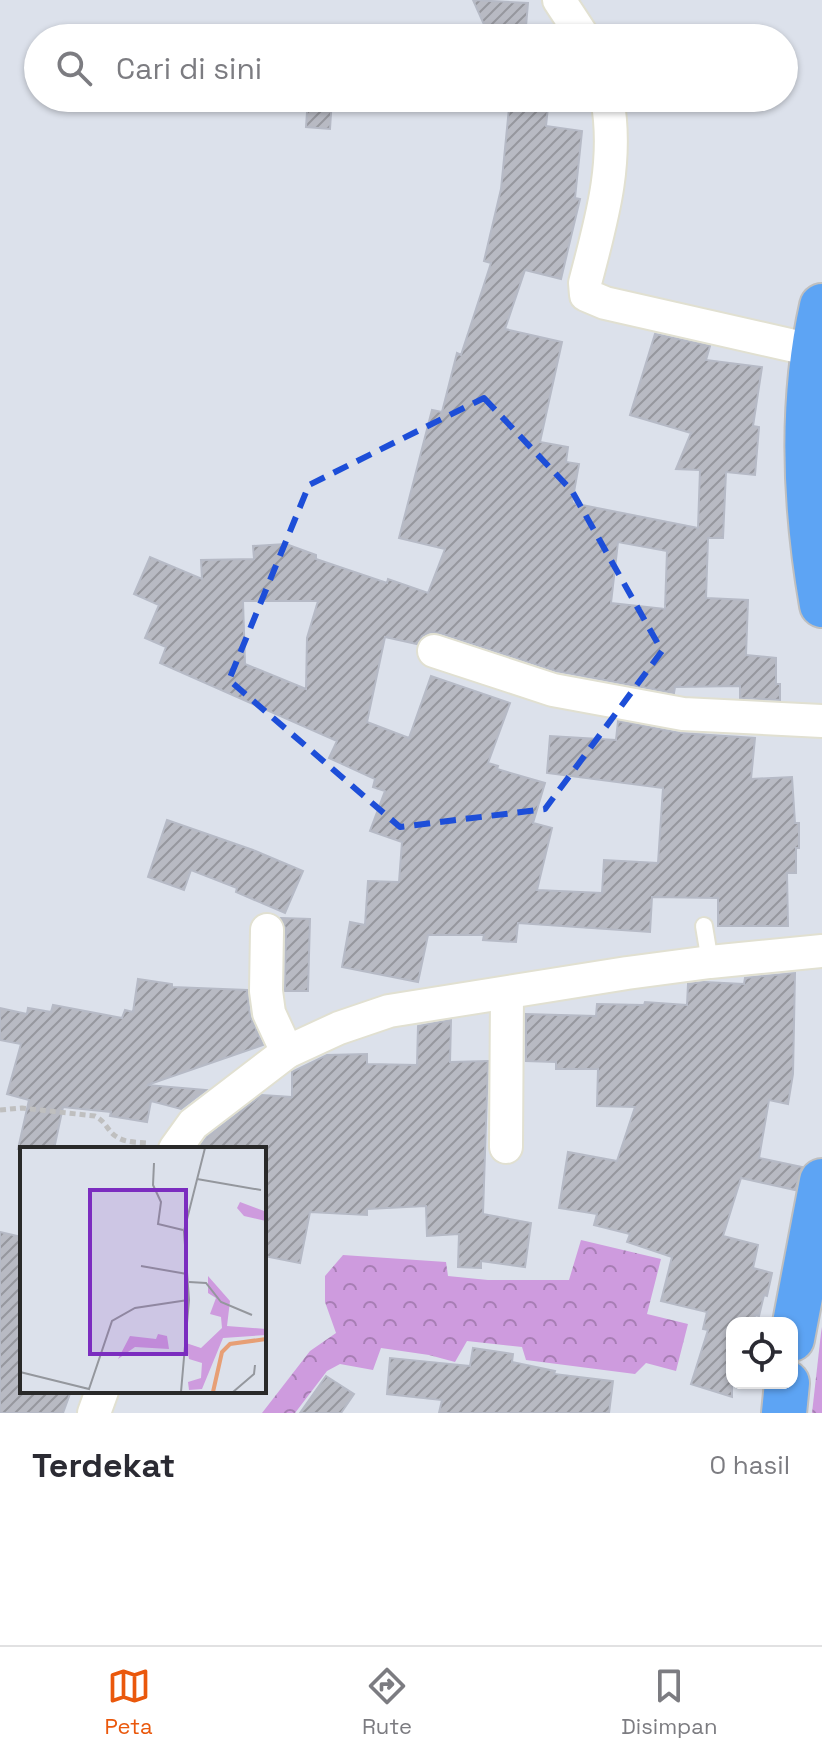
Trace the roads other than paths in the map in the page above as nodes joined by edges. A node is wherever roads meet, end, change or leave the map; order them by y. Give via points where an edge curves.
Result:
1 (559, 0) edge
2 (575, 24) edge
3 (608, 112) edge
4 (822, 306) edge
5 (812, 350) junction
6 (822, 605) edge
7 (434, 651) dead end
8 (822, 721) edge
9 (704, 926) dead end
10 (267, 930) dead end
11 (822, 951) edge
12 (710, 962) junction
13 (507, 993) junction
14 (287, 1052) junction
15 (176, 1147) edge
16 (506, 1147) dead end
17 (822, 1181) edge
18 (796, 1317) edge
19 (786, 1389) edge
20 (101, 1393) edge
21 (94, 1413) edge
22 (784, 1413) edge

1 - 2 street
3 - 5 street via 608,197 586,295
4 - 5 highway
5 - 6 highway via 808,498
7 - 8 street via 553,690 668,711
9 - 12 lane
10 - 14 street via 269,1013
11 - 12 street
12 - 13 street
13 - 14 street via 389,1011
13 - 16 street
14 - 15 street via 193,1124
17 - 18 highway
19 - 22 highway
20 - 21 street

